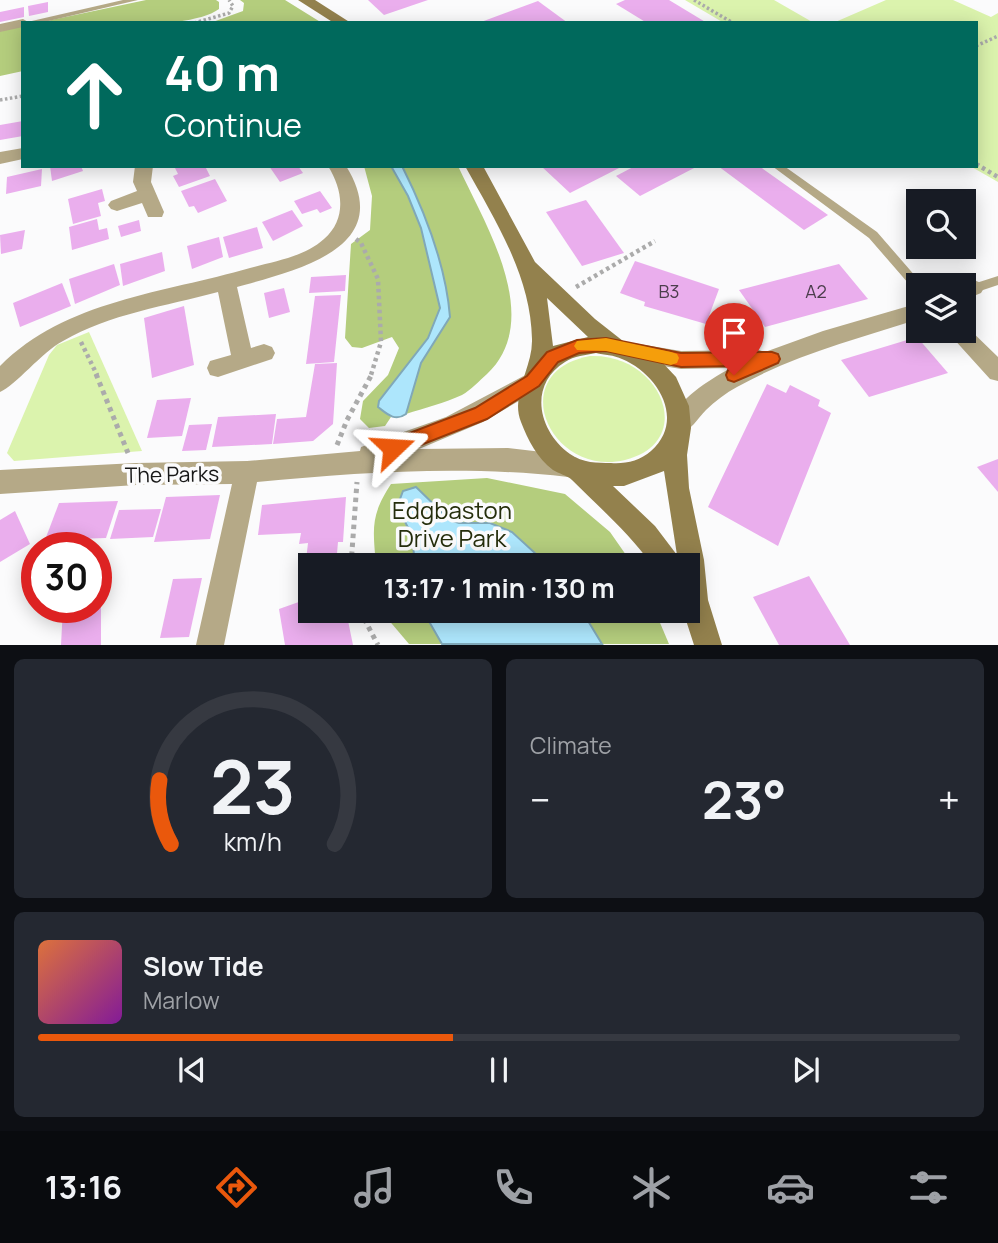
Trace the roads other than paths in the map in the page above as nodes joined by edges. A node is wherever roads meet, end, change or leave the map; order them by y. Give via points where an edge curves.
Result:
1 (134, 0) edge
2 (305, 0) edge
3 (34, 21) edge
4 (341, 21) edge
5 (21, 24) edge
6 (0, 28) edge
7 (21, 153) edge
8 (0, 158) edge
9 (144, 168) edge
10 (338, 168) edge
11 (475, 168) edge
12 (780, 168) edge
13 (147, 194) junction
14 (117, 205) dead end
15 (155, 212) dead end
16 (528, 266) junction
17 (906, 273) edge
18 (998, 280) edge
19 (226, 284) junction
20 (976, 288) edge
21 (906, 315) edge
22 (970, 343) edge
23 (624, 349) junction
24 (264, 353) dead end
25 (243, 359) junction
26 (772, 359) junction
27 (218, 368) dead end
28 (998, 372) edge
29 (536, 375) junction
30 (0, 382) edge
31 (678, 428) junction
32 (345, 462) junction
33 (573, 468) junction
34 (247, 472) junction
35 (0, 482) edge
36 (659, 553) edge
37 (690, 553) edge
38 (700, 622) edge
39 (210, 645) edge
40 (708, 645) edge

1 - 3 lane
2 - 4 main road
5 - 6 street
7 - 8 street
9 - 13 street
10 - 19 street via 351,201 343,231 329,246 305,260
11 - 16 main road
12 - 17 lane via 873,235
13 - 14 street
13 - 15 street
16 - 23 main road
16 - 29 main road via 543,328
18 - 20 lane
19 - 25 street
19 - 30 street via 73,325 40,345
21 - 26 street
22 - 28 street
23 - 26 street via 681,360
23 - 29 main road via 577,346 553,357
23 - 31 main road via 659,370 671,386 678,404
24 - 25 street
25 - 27 street
26 - 31 street via 734,375 697,403
29 - 32 street, The Parks via 463,422
29 - 33 main road via 528,411 534,432 548,450
31 - 33 main road via 661,457 634,473 600,476
31 - 37 main road via 674,455 677,488
32 - 33 street, The Parks via 508,459
32 - 34 street, The Parks
33 - 36 main road via 646,534
34 - 35 street, The Parks
34 - 39 street
38 - 40 main road

